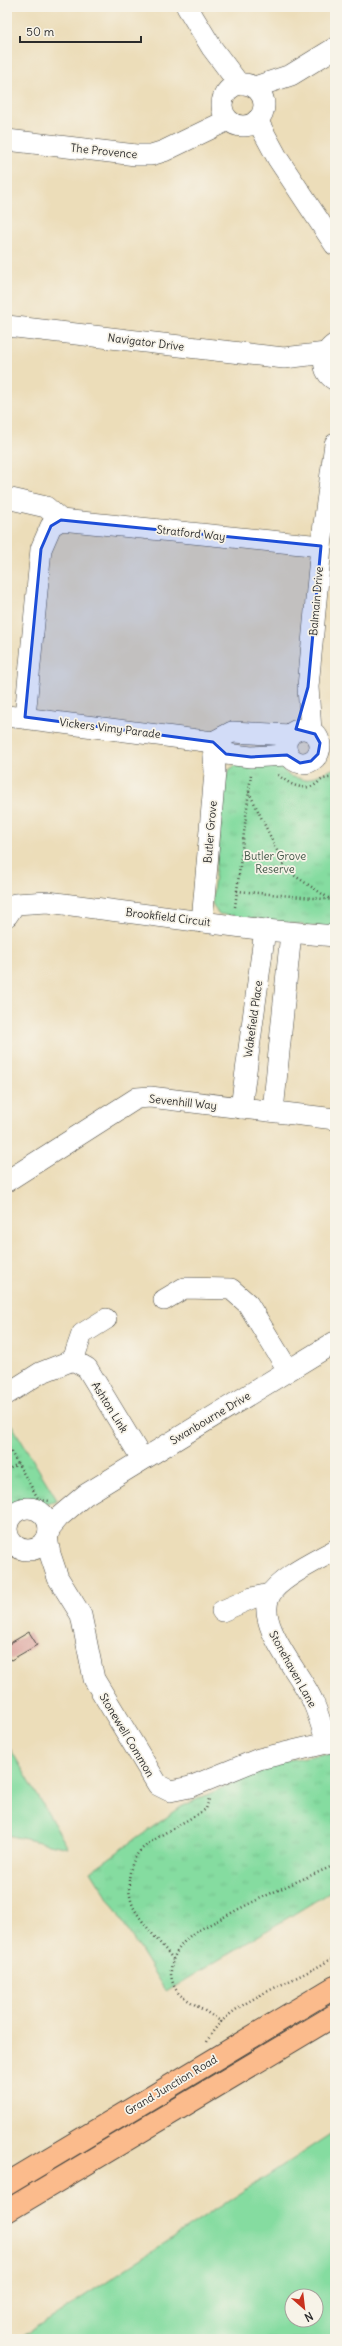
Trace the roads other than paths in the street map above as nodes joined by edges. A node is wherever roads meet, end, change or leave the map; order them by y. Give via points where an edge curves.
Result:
1 (187, 7) edge
2 (335, 48) edge
3 (241, 105) junction
4 (7, 140) edge
5 (335, 245) edge
6 (7, 326) edge
7 (332, 363) edge
8 (335, 444) edge
9 (7, 498) edge
10 (61, 520) junction
11 (321, 546) junction
12 (16, 716) edge
13 (213, 742) junction
14 (311, 744) edge
15 (7, 916) edge
16 (202, 922) junction
17 (265, 930) junction
18 (291, 933) junction
19 (335, 936) edge
20 (241, 1108) junction
21 (273, 1111) junction
22 (335, 1119) edge
23 (7, 1181) edge
24 (164, 1300) dead end
25 (106, 1319) dead end
26 (335, 1342) edge
27 (73, 1360) junction
28 (288, 1370) junction
29 (7, 1394) edge
30 (142, 1459) junction
31 (44, 1519) junction
32 (13, 1543) edge
33 (335, 1550) edge
34 (58, 1578) junction
35 (270, 1594) junction
36 (222, 1611) dead end
37 (331, 1742) edge
38 (335, 1987) edge
39 (335, 2015) edge
40 (7, 2184) edge
41 (7, 2211) edge

1 - 3 street via 212,48
2 - 3 street, The Provence
3 - 4 street, The Provence via 197,133 164,151 151,155
3 - 5 street
6 - 7 street, Navigator Drive
8 - 11 street, Balmain Drive
9 - 10 street via 46,507
10 - 11 street, Stratford Way
10 - 12 street via 51,526 41,549
11 - 14 street, Balmain Drive via 308,688
12 - 13 street, Vickers Vimy Parade
13 - 14 street via 232,732
13 - 14 street via 226,754 251,757
13 - 16 street, Butler Grove via 215,772
15 - 16 street, Brookfield Circuit via 15,904 48,902
16 - 17 street, Brookfield Circuit
17 - 18 street, Brookfield Circuit
17 - 20 street, Wakefield Place
18 - 19 street, Brookfield Circuit
18 - 21 street
20 - 21 street, Sevenhill Way
20 - 23 street, Sevenhill Way via 150,1097 137,1098
21 - 22 street, Sevenhill Way
24 - 28 street via 184,1288 232,1289 248,1304
25 - 27 street via 82,1334
26 - 28 street, Swanbourne Drive
27 - 29 street via 40,1373
27 - 30 street, Ashton Link via 87,1368
28 - 30 street, Swanbourne Drive
30 - 31 street, Swanbourne Drive
31 - 32 street via 39,1547
31 - 32 street via 26,1508 13,1514 9,1520
31 - 34 street, Stonewell Common via 50,1554
32 - 34 street, Stonewell Common
33 - 35 street via 284,1580
34 - 37 street, Stonewell Common via 82,1615 94,1679 158,1785 170,1791 190,1787 259,1759
35 - 36 street via 252,1598
35 - 37 street, Stonehaven Lane via 266,1610 270,1628 313,1701
38 - 40 highway, Grand Junction Road
39 - 41 highway

